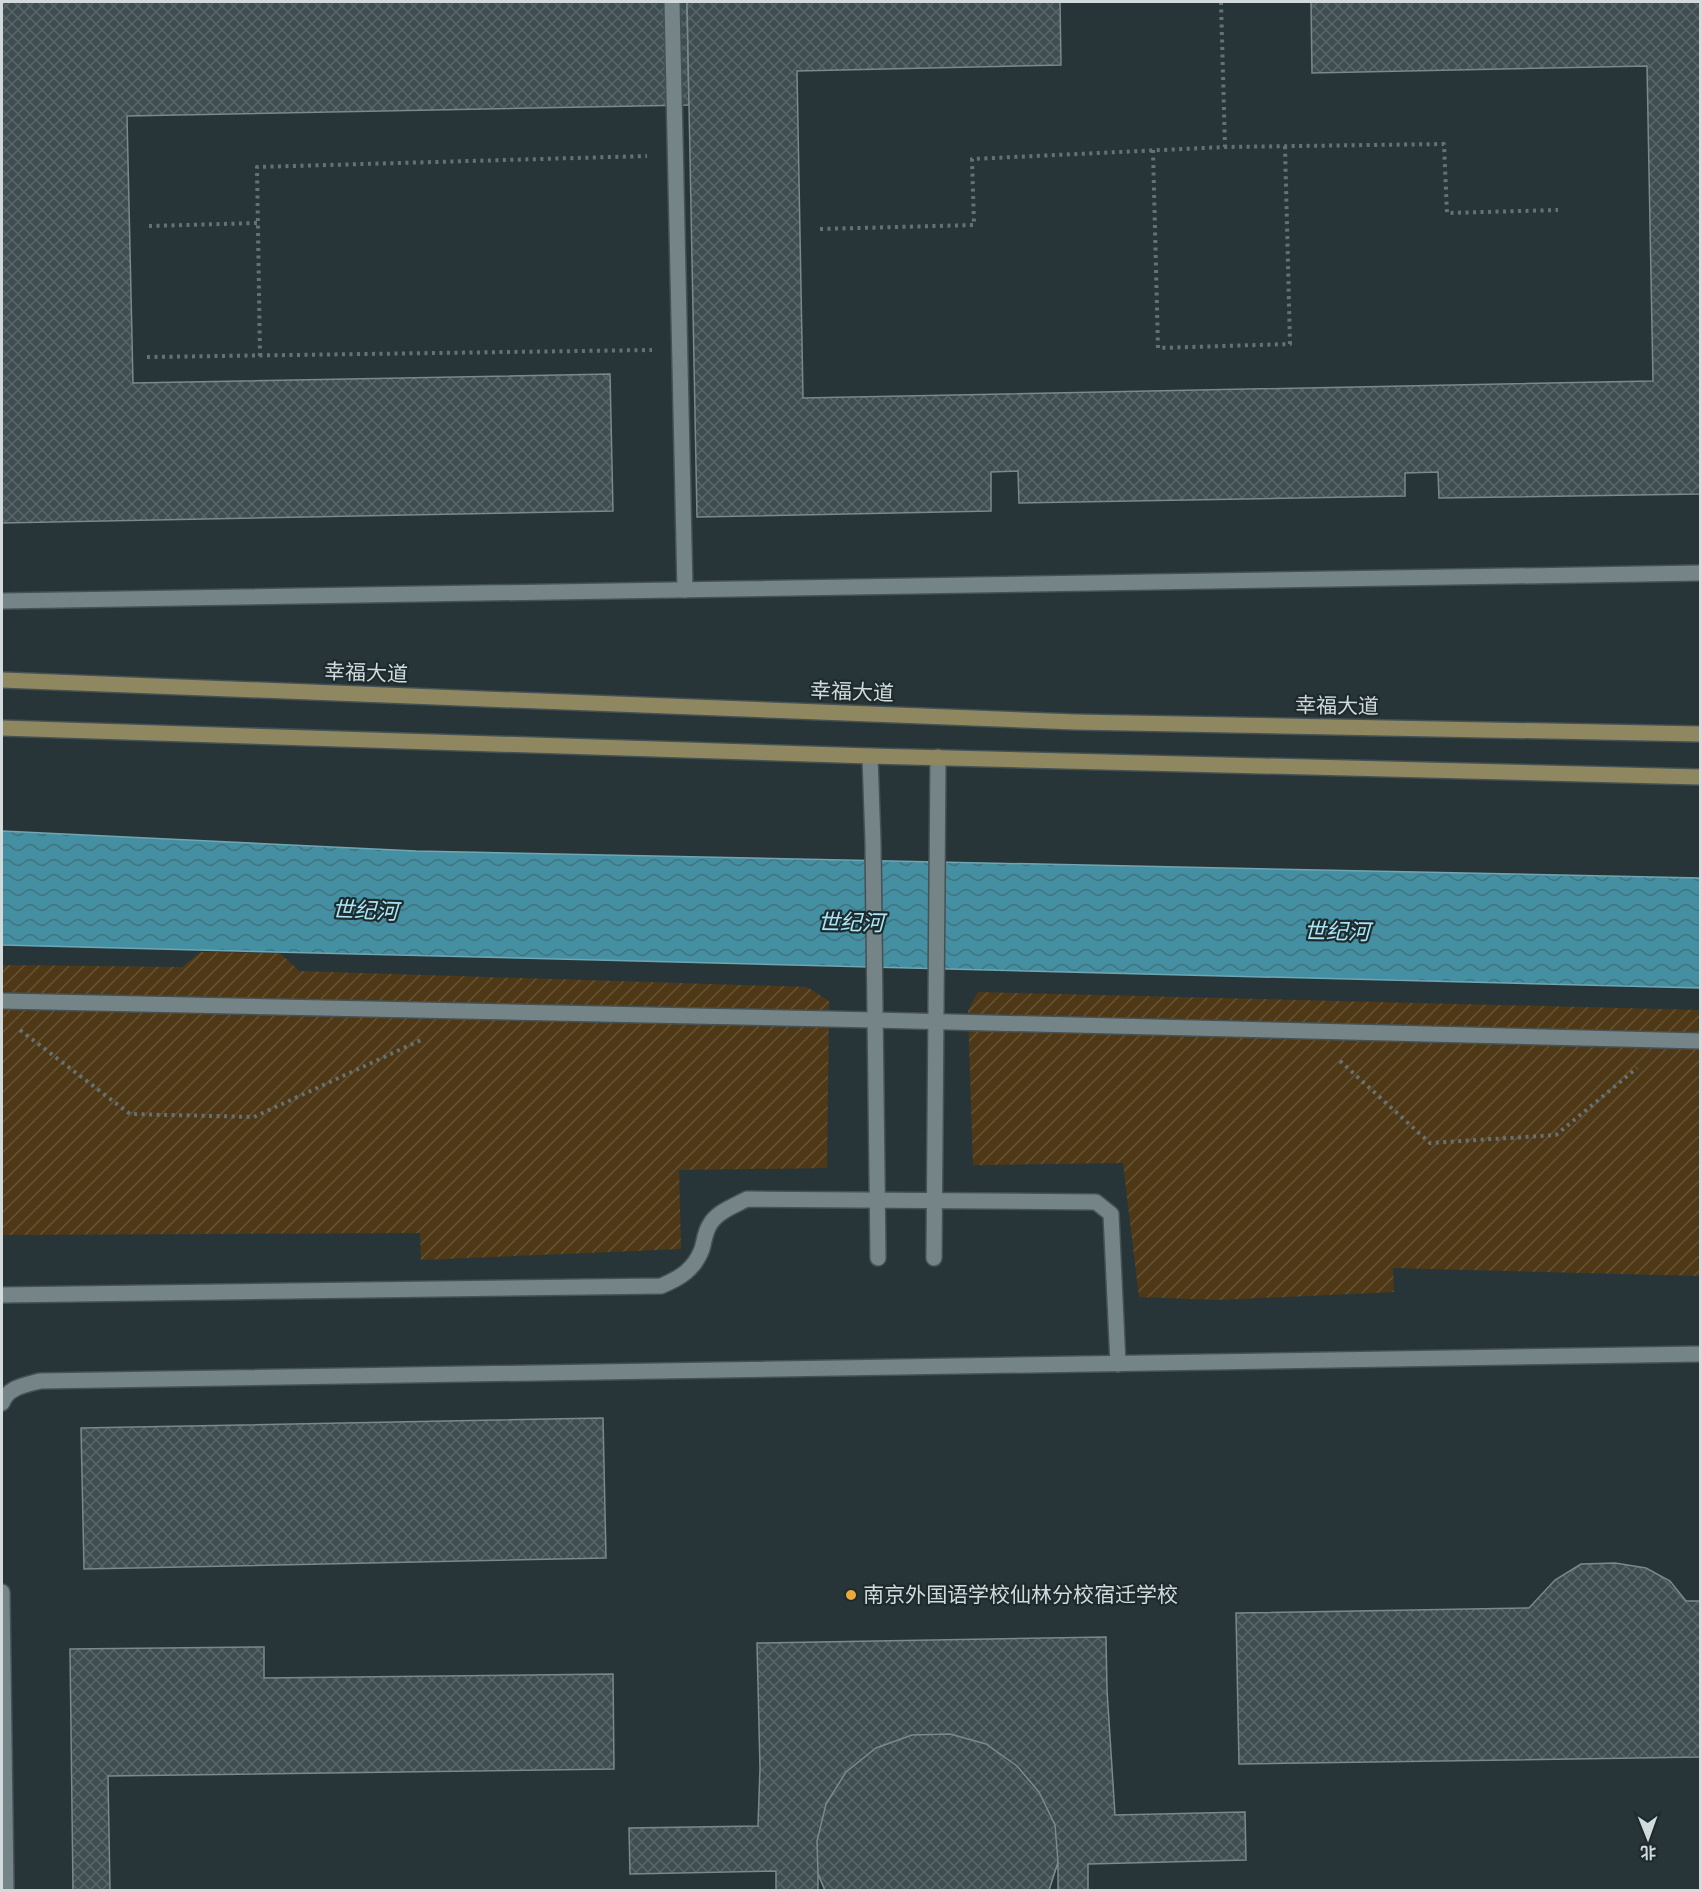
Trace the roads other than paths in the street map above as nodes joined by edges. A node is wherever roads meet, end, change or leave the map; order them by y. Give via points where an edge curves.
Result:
1 (672, 2) edge
2 (1701, 573) edge
3 (685, 590) junction
4 (2, 602) edge
5 (2, 680) edge
6 (2, 728) edge
7 (1701, 734) edge
8 (870, 756) junction
9 (938, 758) junction
10 (1701, 777) edge
11 (2, 1001) edge
12 (874, 1020) junction
13 (936, 1021) junction
14 (1701, 1041) edge
15 (877, 1200) junction
16 (934, 1201) junction
17 (878, 1258) dead end
18 (934, 1258) dead end
19 (2, 1295) edge
20 (1701, 1354) edge
21 (1118, 1364) junction
22 (2, 1403) edge
23 (2, 1592) edge
24 (6, 1890) edge

1 - 3 lane
2 - 3 lane
3 - 4 lane
5 - 7 main road, 幸福大道 via 1074,722
6 - 8 main road
8 - 9 main road
8 - 12 lane
9 - 10 main road
9 - 13 lane
11 - 12 lane
12 - 13 lane
12 - 15 lane
13 - 14 lane
13 - 16 lane
15 - 16 lane
15 - 17 lane
15 - 19 lane via 747,1199 724,1210 709,1225 693,1268 661,1286
16 - 18 lane
16 - 21 lane via 1095,1202 1110,1214
20 - 21 lane
21 - 22 lane via 40,1382 21,1386 5,1395
23 - 24 lane

